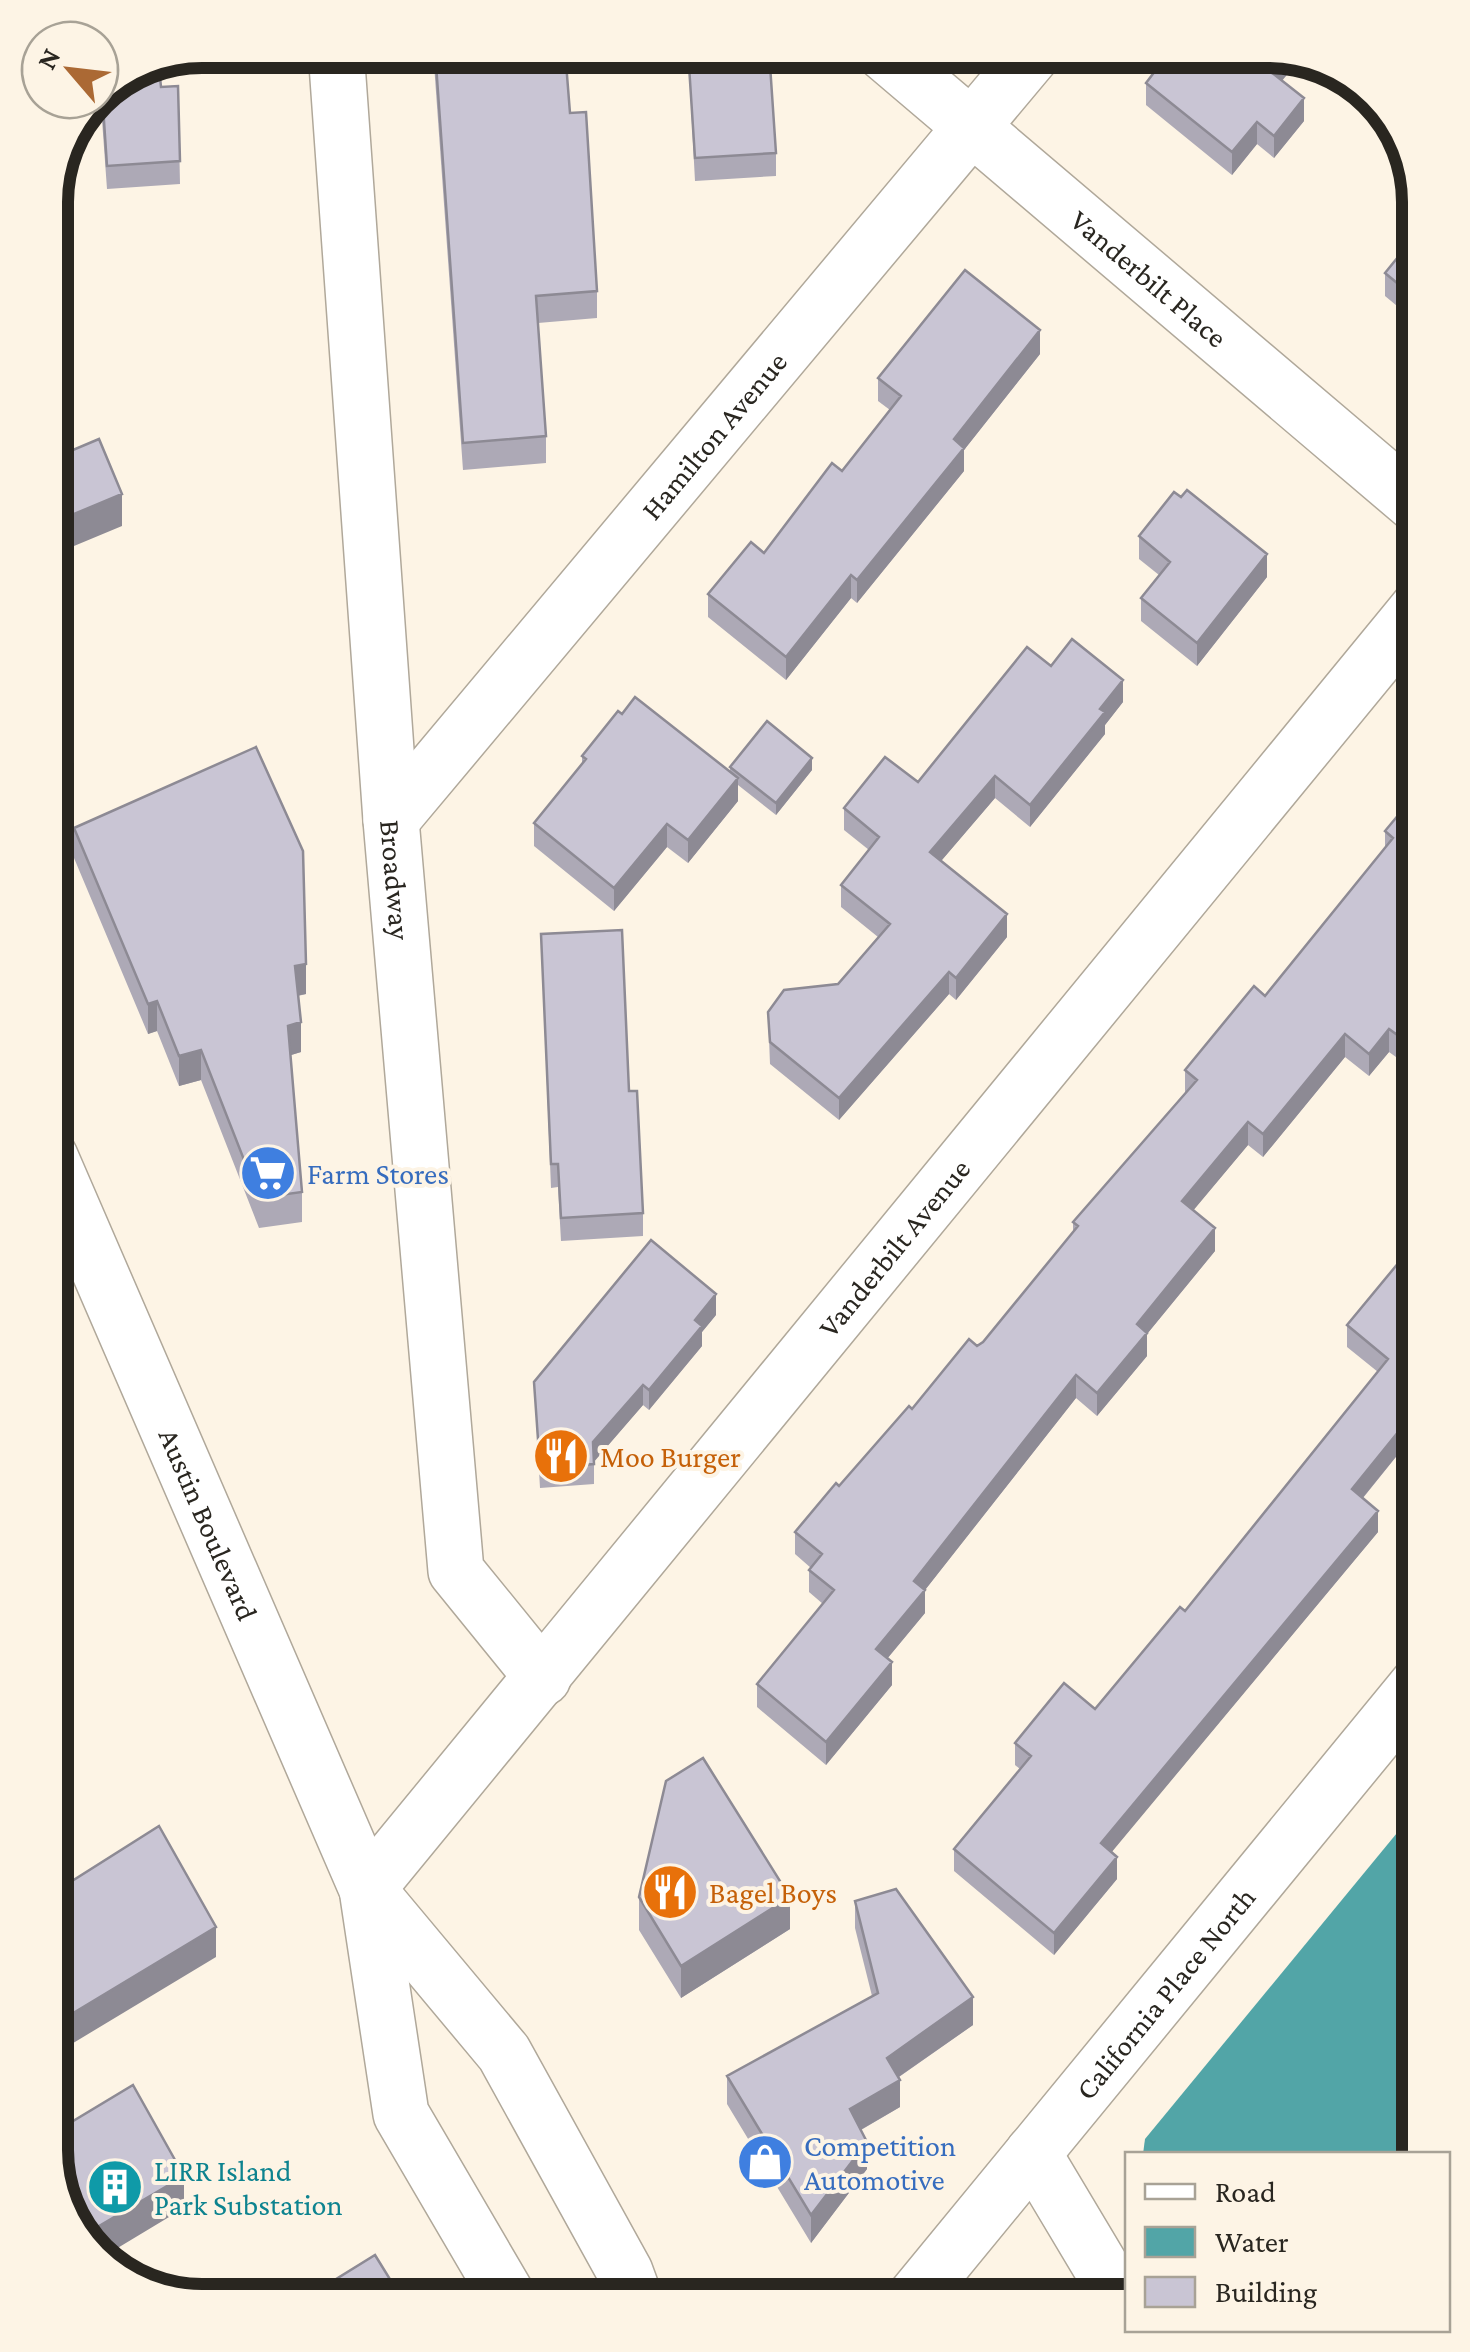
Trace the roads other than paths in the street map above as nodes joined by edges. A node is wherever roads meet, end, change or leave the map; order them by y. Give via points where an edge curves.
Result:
1 (337, 68) edge
2 (901, 68) edge
3 (1021, 68) edge
4 (971, 130) junction
5 (1402, 493) edge
6 (1402, 628) edge
7 (391, 820) junction
8 (67, 1197) edge
9 (543, 1678) junction
10 (1402, 1704) edge
11 (367, 1889) junction
12 (1033, 2153) junction
13 (501, 2284) edge
14 (630, 2284) edge
15 (926, 2284) edge
16 (1111, 2284) edge

1 - 7 street, Broadway
2 - 4 street, Vanderbilt Place
3 - 4 street, Hamilton Avenue
4 - 5 street, Vanderbilt Place
4 - 7 street, Hamilton Avenue
6 - 9 street, Vanderbilt Avenue
7 - 9 street, Broadway via 456,1571
8 - 11 street, Austin Boulevard
9 - 11 street, Vanderbilt Avenue
10 - 12 street, California Place North
11 - 13 street, Austin Boulevard via 402,2114
11 - 14 street, Austin Boulevard via 504,2052
12 - 15 street, California Place North
12 - 16 street

